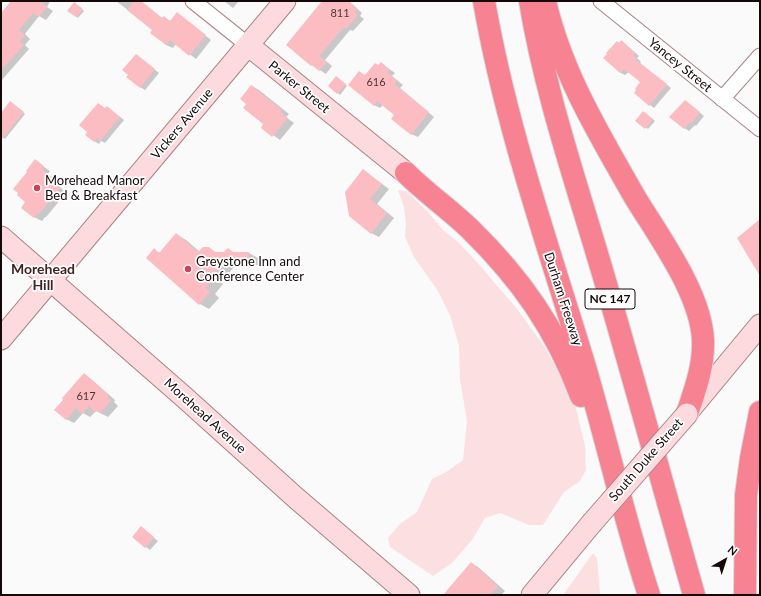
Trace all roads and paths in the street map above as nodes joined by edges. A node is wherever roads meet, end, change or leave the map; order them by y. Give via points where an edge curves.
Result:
1 (194, 1) edge
2 (285, 1) edge
3 (484, 1) edge
4 (530, 1) edge
5 (545, 1) edge
6 (601, 1) edge
7 (248, 45) junction
8 (760, 56) edge
9 (722, 98) junction
10 (760, 129) edge
11 (406, 173) joint
12 (1, 237) edge
13 (50, 280) junction
14 (760, 325) edge
15 (1, 339) edge
16 (760, 412) edge
17 (687, 414) junction
18 (633, 546) junction
19 (409, 595) edge
20 (532, 595) edge
21 (649, 595) edge
22 (694, 595) edge
23 (745, 595) edge

1 - 7 street, Parker Street
2 - 7 main road, Vickers Avenue
3 - 18 highway, Durham Freeway / NC 147 via 500,80 533,203 597,406
4 - 22 highway, NC 147 via 554,111
5 - 17 highway via 558,49 588,114 674,260 699,316 703,340 702,365
6 - 9 street, Yancey Street
7 - 11 main road, Parker Street
7 - 13 main road, Vickers Avenue
8 - 9 street
9 - 10 street, Yancey Street
11 - 18 highway via 494,254 517,280 548,326 574,379
12 - 13 main road, Morehead Avenue
13 - 15 main road, Vickers Avenue
13 - 19 main road, Morehead Avenue
14 - 17 main road, South Duke Street
16 - 23 highway via 746,495
17 - 20 main road, South Duke Street, bridge
18 - 21 highway, Durham Freeway / NC 147

